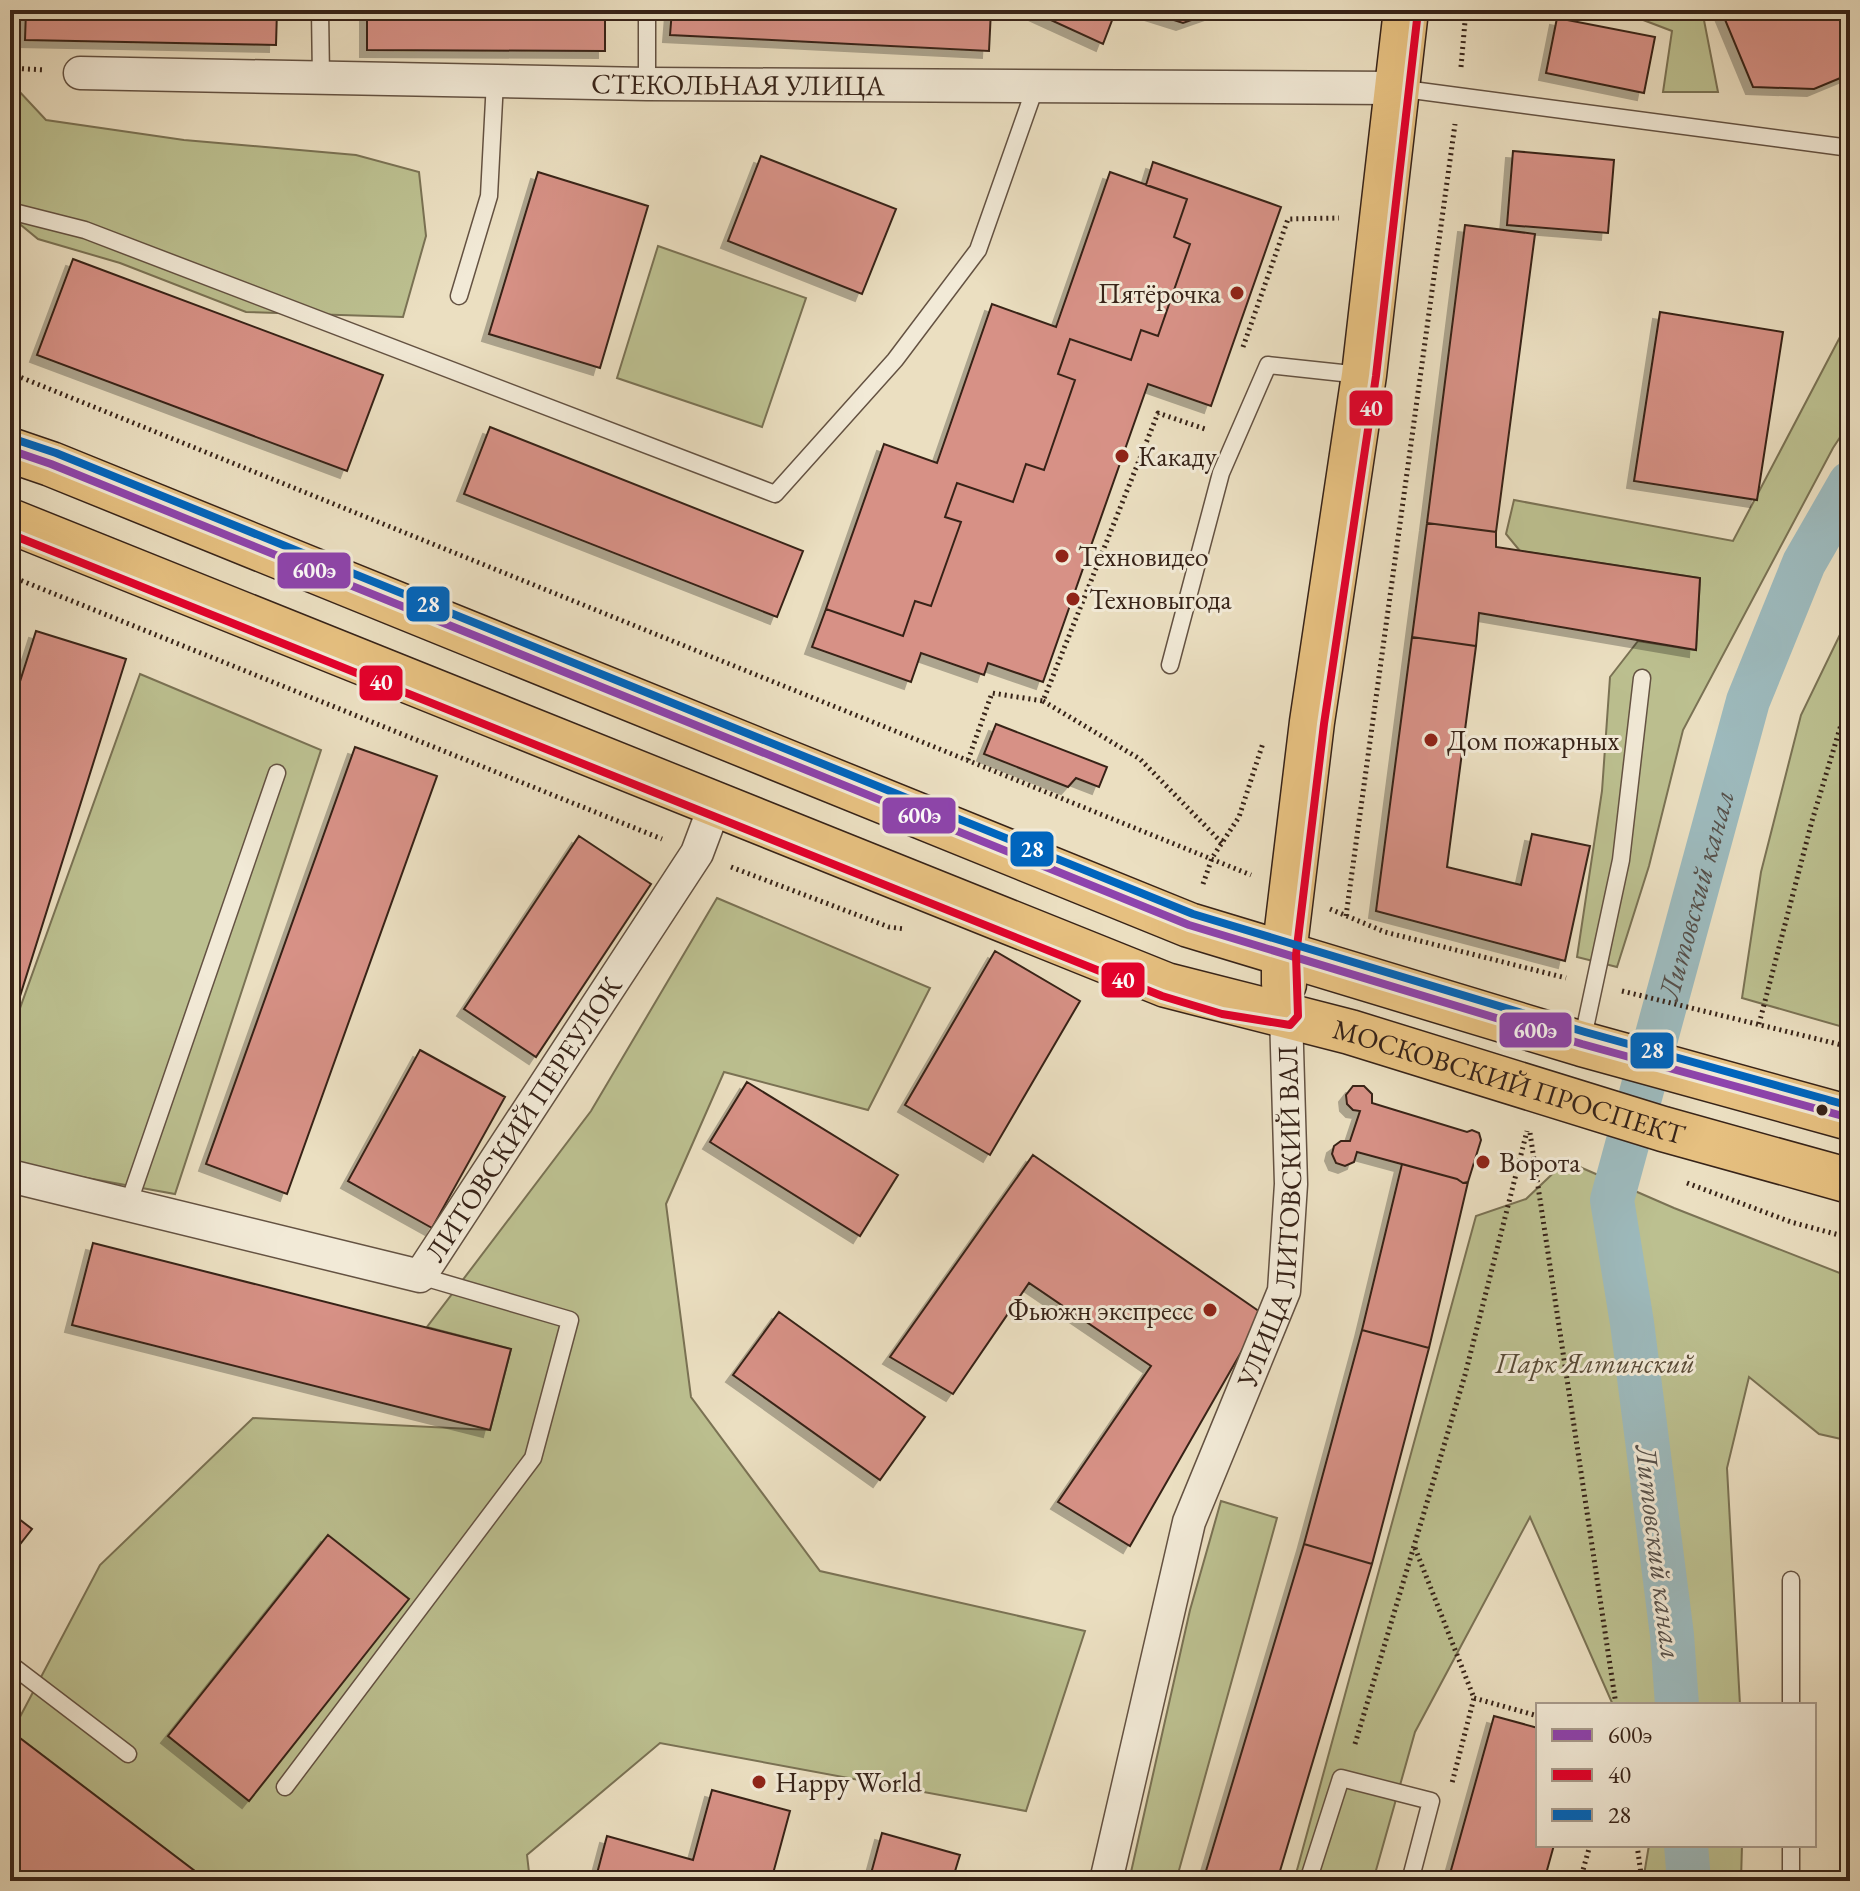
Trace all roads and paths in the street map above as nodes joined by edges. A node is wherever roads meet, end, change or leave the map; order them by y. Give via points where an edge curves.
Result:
1 (320, 10) edge
2 (647, 10) edge
3 (1406, 10) edge
4 (1466, 10) edge
5 (80, 73) dead end
6 (321, 78) junction
7 (495, 81) junction
8 (647, 84) junction
9 (1035, 88) junction
10 (1395, 88) junction
11 (1458, 97) junction
12 (1850, 148) edge
13 (10, 211) edge
14 (1341, 218) dead end
15 (459, 296) dead end
16 (1238, 361) dead end
17 (10, 373) edge
18 (1364, 375) junction
19 (1213, 431) dead end
20 (10, 450) edge
21 (10, 521) edge
22 (10, 576) edge
23 (1170, 665) dead end
24 (1642, 678) dead end
25 (1850, 695) edge
26 (1043, 701) junction
27 (968, 760) junction
28 (277, 773) dead end
29 (715, 805) junction
30 (1222, 843) dead end
31 (697, 853) junction
32 (1291, 892) junction
33 (1346, 916) junction
34 (919, 931) dead end
35 (1284, 954) junction
36 (1595, 985) junction
37 (1286, 1014) junction
38 (1759, 1024) junction
39 (1582, 1044) junction
40 (1850, 1047) edge
41 (1850, 1118) edge
42 (10, 1176) edge
43 (1676, 1180) dead end
44 (1850, 1181) edge
45 (128, 1205) junction
46 (1850, 1238) edge
47 (420, 1276) junction
48 (1414, 1547) junction
49 (1791, 1580) dead end
50 (10, 1664) edge
51 (1474, 1698) junction
52 (1616, 1703) edge
53 (1791, 1703) edge
54 (1536, 1715) edge
55 (1355, 1744) dead end
56 (128, 1754) dead end
57 (285, 1787) dead end
58 (1450, 1790) dead end
59 (1589, 1847) edge
60 (1637, 1847) edge
61 (1791, 1847) edge
62 (1106, 1881) edge
63 (1308, 1881) edge
64 (1410, 1881) edge
65 (1580, 1881) edge
66 (1642, 1881) edge
67 (1791, 1881) edge

1 - 6 lane
2 - 8 lane
3 - 10 main road, УЛИЦА ЛИТОВСКИЙ ВАЛ
4 - 11 path
5 - 6 street, СТЕКОЛЬНАЯ УЛИЦА
6 - 7 street, СТЕКОЛЬНАЯ УЛИЦА
7 - 8 street, СТЕКОЛЬНАЯ УЛИЦА
7 - 15 lane via 489,196
8 - 9 street, СТЕКОЛЬНАЯ УЛИЦА
9 - 10 street, СТЕКОЛЬНАЯ УЛИЦА
9 - 13 lane via 978,250 895,360 775,494 85,230
10 - 11 lane
10 - 18 main road, УЛИЦА ЛИТОВСКИЙ ВАЛ
11 - 12 lane
11 - 33 path
14 - 16 path via 1288,219
17 - 27 path
18 - 23 lane via 1268,365 1221,473
18 - 32 main road, УЛИЦА ЛИТОВСКИЙ ВАЛ
19 - 26 path via 1158,413
20 - 35 main road, МОСКОВСКИЙ ПРОСПЕКТ via 1189,925
21 - 29 main road, МОСКОВСКИЙ ПРОСПЕКТ
22 - 31 path
24 - 36 lane via 1621,860
25 - 38 path
26 - 27 path via 992,693
26 - 30 path via 1140,759
27 - 32 path
28 - 45 lane
29 - 31 street, ЛИТОВСКИЙ ПЕРЕУЛОК
29 - 37 main road, МОСКОВСКИЙ ПРОСПЕКТ via 1166,985
31 - 34 path via 889,927
31 - 47 street, ЛИТОВСКИЙ ПЕРЕУЛОК
32 - 33 path
32 - 35 main road, УЛИЦА ЛИТОВСКИЙ ВАЛ
33 - 36 path via 1385,932
35 - 37 main road, УЛИЦА ЛИТОВСКИЙ ВАЛ
35 - 39 main road, МОСКОВСКИЙ ПРОСПЕКТ
36 - 38 path
36 - 39 lane
37 - 44 main road, МОСКОВСКИЙ ПРОСПЕКТ
37 - 62 street, УЛИЦА ЛИТОВСКИЙ ВАЛ via 1291,1184 1284,1291 1189,1522
38 - 40 path
39 - 41 main road, МОСКОВСКИЙ ПРОСПЕКТ
42 - 45 street, ЛИТОВСКИЙ ПЕРЕУЛОК
43 - 46 path
45 - 47 street, ЛИТОВСКИЙ ПЕРЕУЛОК
47 - 57 lane via 570,1320 533,1458
48 - 51 path
48 - 52 path via 1465,1375 1529,1124
48 - 55 path
49 - 53 lane
50 - 56 lane
51 - 54 path
51 - 58 path
59 - 65 path
60 - 66 path
61 - 67 lane
63 - 64 lane via 1341,1778 1431,1801

